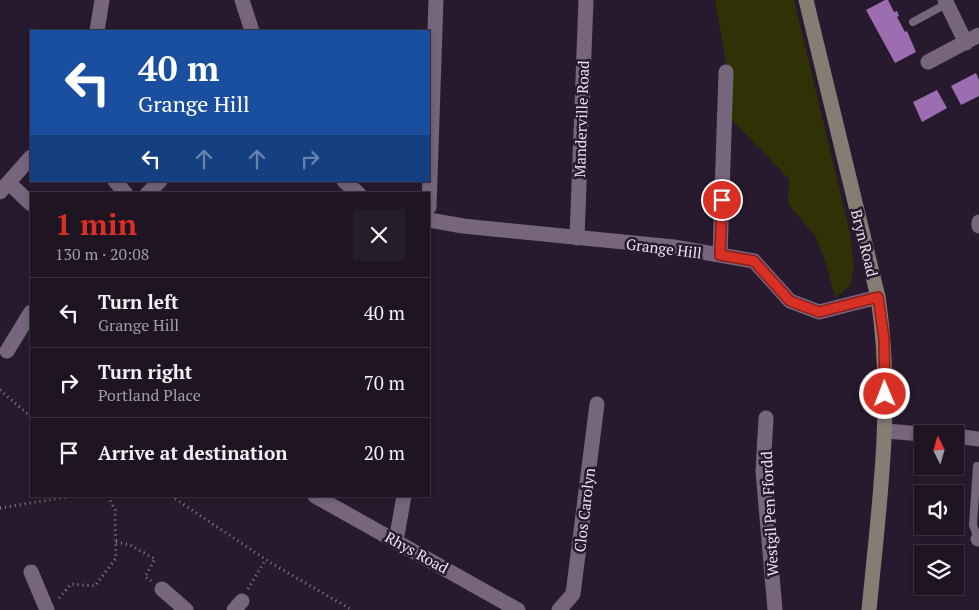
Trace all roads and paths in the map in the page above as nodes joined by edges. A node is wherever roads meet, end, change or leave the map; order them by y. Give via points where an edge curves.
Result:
1 (102, 0) edge
2 (242, 0) edge
3 (436, 0) edge
4 (586, 0) edge
5 (806, 0) edge
6 (945, 2) edge
7 (913, 22) dead end
8 (97, 30) edge
9 (252, 30) edge
10 (972, 39) edge
11 (928, 62) dead end
12 (726, 72) dead end
13 (30, 158) edge
14 (430, 177) edge
15 (116, 182) edge
16 (159, 182) edge
17 (345, 182) edge
18 (5, 187) edge
19 (124, 192) edge
20 (149, 192) edge
21 (358, 192) edge
22 (30, 203) edge
23 (430, 220) edge
24 (577, 238) junction
25 (720, 255) junction
26 (878, 297) junction
27 (30, 314) edge
28 (7, 351) dead end
29 (0, 390) edge
30 (597, 404) dead end
31 (30, 416) edge
32 (766, 418) dead end
33 (886, 431) junction
34 (914, 433) edge
35 (964, 437) edge
36 (979, 439) edge
37 (977, 466) dead end
38 (67, 497) edge
39 (108, 497) edge
40 (173, 497) edge
41 (317, 497) edge
42 (404, 497) edge
43 (0, 508) edge
44 (979, 539) edge
45 (396, 541) junction
46 (116, 542) junction
47 (266, 559) junction
48 (30, 572) dead end
49 (162, 589) joint
50 (238, 605) edge
51 (51, 607) edge
52 (186, 610) edge
53 (352, 610) edge
54 (518, 610) edge
55 (559, 610) edge
56 (775, 610) edge
57 (869, 610) edge

1 - 8 street
2 - 9 street
3 - 14 street
4 - 24 street, Manderville Road
5 - 26 street, Bryn Road
6 - 7 lane
6 - 10 street
10 - 11 street
12 - 25 street
13 - 18 street
15 - 19 street
16 - 20 street
17 - 21 street
18 - 22 street
23 - 24 street, Grange Hill
24 - 25 street, Grange Hill
25 - 26 street, Grange Hill via 754,261 790,301 819,312
26 - 33 street, Bryn Road via 884,339
27 - 28 street
29 - 31 path
30 - 55 street, Clos Carolyn via 573,594
32 - 56 street, Westgil Pen Ffordd via 763,471
33 - 34 street
33 - 57 street, Bryn Road
35 - 36 street
37 - 44 lane via 973,525
38 - 43 path
39 - 46 path via 114,510
40 - 47 path
41 - 45 street, Rhys Road
42 - 45 street
45 - 54 street, Rhys Road
46 - 49 path via 130,545 155,560 145,577
46 - 51 path via 116,558 95,586 71,584
47 - 50 path
47 - 53 path
48 - 51 street
49 - 52 street

